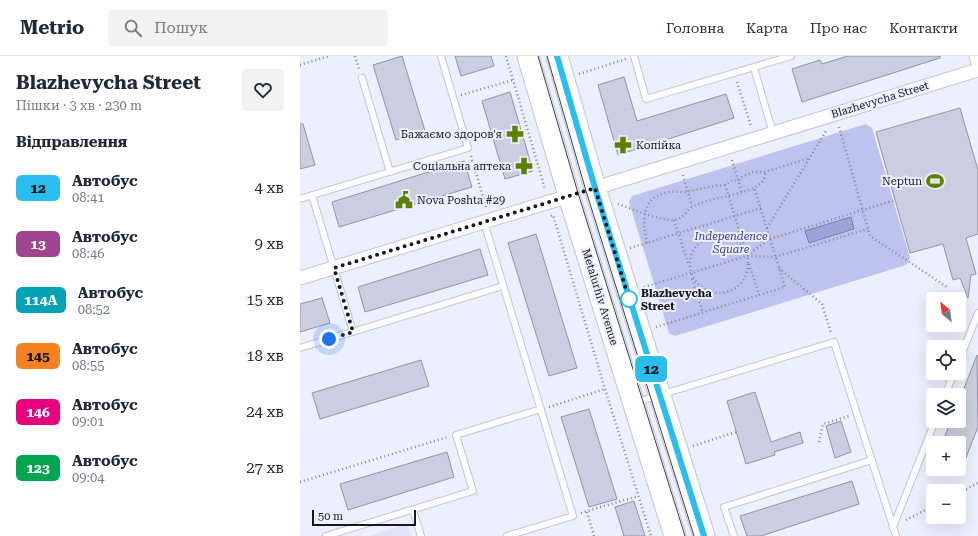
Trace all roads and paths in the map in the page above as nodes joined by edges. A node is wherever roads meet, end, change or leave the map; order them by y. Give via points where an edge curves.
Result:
1 (329, 56) edge
2 (355, 56) edge
3 (441, 56) edge
4 (506, 56) edge
5 (528, 56) edge
6 (557, 56) edge
7 (634, 56) edge
8 (791, 56) edge
9 (976, 56) edge
10 (978, 63) edge
11 (300, 64) edge
12 (754, 68) junction
13 (978, 70) edge
14 (735, 73) junction
15 (578, 74) dead end
16 (362, 78) joint
17 (513, 80) junction
18 (453, 98) junction
19 (751, 126) dead end
20 (839, 127) dead end
21 (826, 131) dead end
22 (773, 133) junction
23 (468, 148) junction
24 (810, 158) junction
25 (732, 160) dead end
26 (390, 172) junction
27 (765, 172) junction
28 (683, 175) dead end
29 (738, 181) junction
30 (725, 185) junction
31 (595, 188) junction
32 (754, 188) junction
33 (546, 189) dead end
34 (688, 192) junction
35 (742, 193) junction
36 (312, 195) junction
37 (569, 196) junction
38 (728, 196) junction
39 (300, 199) edge
40 (895, 200) dead end
41 (616, 203) dead end
42 (692, 206) junction
43 (486, 207) dead end
44 (761, 208) junction
45 (862, 210) junction
46 (644, 213) junction
47 (553, 215) dead end
48 (735, 216) junction
49 (674, 220) junction
50 (484, 222) junction
51 (767, 228) junction
52 (868, 229) junction
53 (679, 233) junction
54 (770, 238) junction
55 (647, 243) junction
56 (630, 248) dead end
57 (747, 256) junction
58 (775, 257) junction
59 (778, 267) junction
60 (334, 268) junction
61 (691, 273) junction
62 (300, 278) edge
63 (503, 286) junction
64 (642, 288) dead end
65 (947, 288) dead end
66 (759, 295) junction
67 (703, 313) junction
68 (978, 313) edge
69 (654, 328) dead end
70 (353, 332) junction
71 (834, 342) junction
72 (966, 343) edge
73 (300, 348) edge
74 (605, 389) junction
75 (659, 395) junction
76 (633, 403) junction
77 (541, 409) junction
78 (857, 413) junction
79 (932, 428) edge
80 (736, 432) dead end
81 (456, 435) junction
82 (819, 442) dead end
83 (691, 447) dead end
84 (872, 460) junction
85 (300, 482) edge
86 (978, 483) edge
87 (966, 489) edge
88 (638, 496) junction
89 (413, 510) junction
90 (926, 510) edge
91 (587, 512) junction
92 (573, 516) junction
93 (893, 527) junction
94 (326, 536) edge
95 (421, 536) edge
96 (507, 536) edge
97 (594, 536) edge
98 (651, 536) edge
99 (675, 536) edge
100 (704, 536) edge
101 (734, 536) edge
102 (896, 536) edge

1 - 11 path
2 - 16 path
3 - 18 lane
4 - 17 path
5 - 37 main road, Metalurhiv Avenue
6 - 31 main road
7 - 14 lane via 646,99
7 - 15 path
8 - 12 lane
9 - 10 street
12 - 14 lane
12 - 22 lane
13 - 22 street, Blazhevycha Street
14 - 19 path
16 - 26 lane
17 - 18 path
17 - 33 path
18 - 23 lane
20 - 45 path
21 - 24 path
22 - 31 street, Blazhevycha Street
23 - 26 lane
23 - 43 path
24 - 27 path
24 - 51 path
25 - 29 path
26 - 36 lane
27 - 29 path via 748,174
27 - 32 path via 764,180
28 - 34 path
29 - 30 path via 731,181
29 - 35 path
30 - 34 path
30 - 38 path
31 - 37 main road, Blazhevycha Street
31 - 75 main road
32 - 35 path
32 - 44 path
34 - 42 path
34 - 46 path via 675,191 656,196
35 - 38 path
36 - 39 lane
36 - 60 lane
37 - 50 street, Blazhevycha Street
37 - 76 main road, Metalurhiv Avenue
38 - 42 path
38 - 48 path
40 - 45 path
41 - 46 path
42 - 49 path via 685,215
44 - 48 path
44 - 51 path
45 - 52 path
45 - 54 path
46 - 49 path
46 - 55 path
47 - 74 path
48 - 53 path
48 - 57 path
49 - 53 path
50 - 60 street, Blazhevycha Street
50 - 63 lane
51 - 54 path
52 - 58 path
52 - 65 path via 870,236
53 - 55 path
53 - 61 path
54 - 57 path
54 - 58 path
55 - 56 path
57 - 58 path
57 - 61 path
57 - 61 path via 745,278 727,292 712,293 705,290 699,286
57 - 61 path via 739,243 732,239 726,236 710,236 697,244 693,251 690,258
57 - 66 path
58 - 59 path
59 - 66 path via 785,287
59 - 71 path via 822,304
60 - 62 street, Blazhevycha Street
60 - 70 lane
61 - 64 path
61 - 67 path
63 - 70 lane
63 - 77 lane
66 - 67 path
67 - 69 path
68 - 72 lane
70 - 73 lane
71 - 75 lane
71 - 78 lane
74 - 77 path
74 - 88 path
75 - 76 lane
75 - 100 main road
76 - 99 main road, Metalurhiv Avenue
77 - 81 lane
77 - 92 lane
78 - 82 path via 823,424
78 - 84 lane
79 - 93 lane
80 - 83 path
81 - 85 path
81 - 89 lane via 473,491
84 - 93 lane
84 - 101 lane via 724,507
86 - 87 path
88 - 91 path
88 - 98 path
89 - 94 lane
89 - 95 lane
90 - 93 path
91 - 92 path
91 - 97 path
92 - 96 lane
93 - 102 lane

